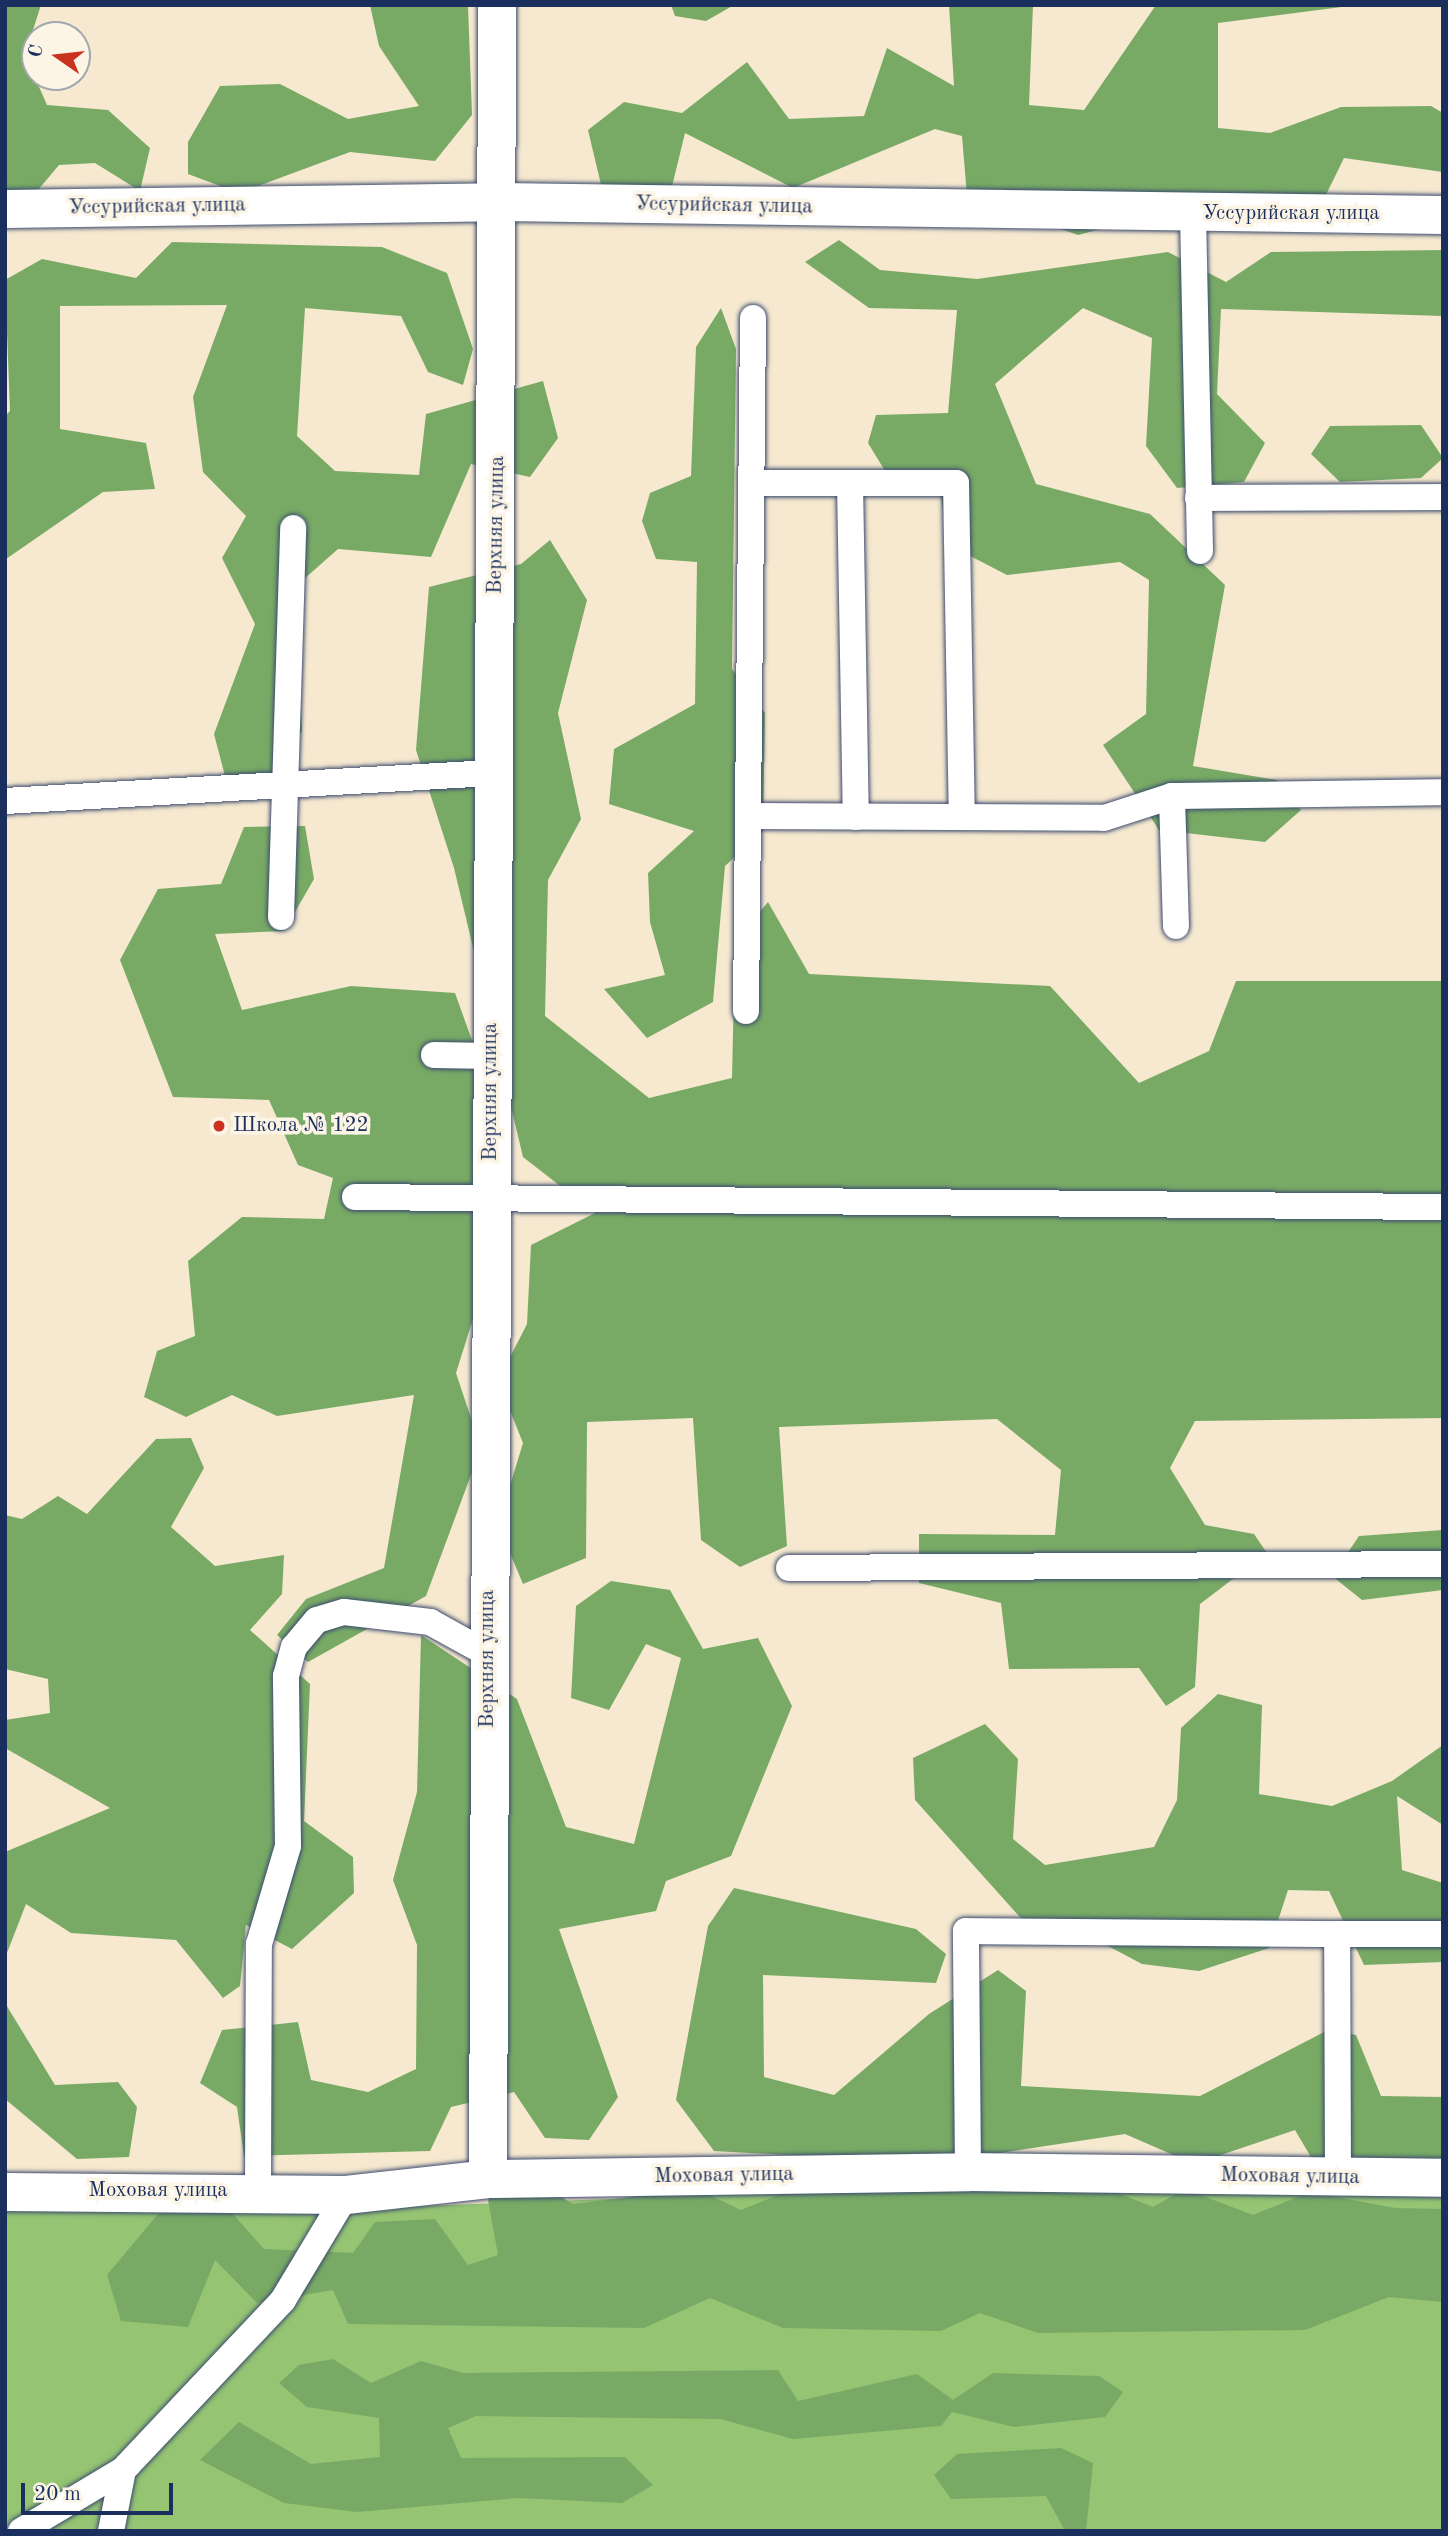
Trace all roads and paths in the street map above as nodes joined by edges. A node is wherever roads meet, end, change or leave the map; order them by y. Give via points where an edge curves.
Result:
1 (498, 5) edge
2 (501, 202) junction
3 (5, 209) edge
4 (1193, 214) junction
5 (1443, 215) edge
6 (753, 318) dead end
7 (751, 483) junction
8 (850, 483) junction
9 (1443, 497) edge
10 (1198, 498) junction
11 (293, 528) dead end
12 (1200, 551) dead end
13 (493, 773) junction
14 (285, 784) junction
15 (1443, 792) edge
16 (1172, 796) junction
17 (5, 801) edge
18 (748, 816) junction
19 (856, 817) junction
20 (962, 817) junction
21 (281, 917) dead end
22 (1176, 926) dead end
23 (746, 1011) dead end
24 (435, 1055) dead end
25 (492, 1056) junction
26 (355, 1197) dead end
27 (491, 1197) junction
28 (1443, 1207) edge
29 (1443, 1564) edge
30 (789, 1568) dead end
31 (488, 1654) junction
32 (1337, 1934) junction
33 (1443, 1934) edge
34 (968, 2172) junction
35 (1338, 2178) junction
36 (1443, 2178) edge
37 (488, 2179) junction
38 (258, 2191) junction
39 (5, 2192) edge
40 (346, 2195) junction
41 (122, 2470) junction
42 (21, 2531) edge
43 (111, 2531) edge

1 - 2 street, Верхняя улица
2 - 3 street, Уссурийская улица
2 - 4 street, Уссурийская улица
2 - 13 street, Верхняя улица
4 - 5 street, Уссурийская улица
4 - 10 lane
6 - 7 lane
7 - 8 lane
7 - 18 lane
8 - 19 lane
8 - 20 lane via 956,483
9 - 10 lane
10 - 12 lane
11 - 14 lane
13 - 14 lane
13 - 25 street, Верхняя улица
14 - 17 lane
14 - 21 lane
15 - 16 lane
16 - 20 lane via 1104,818
16 - 22 lane
18 - 19 lane
18 - 23 lane
19 - 20 lane
24 - 25 lane
25 - 27 street, Верхняя улица
26 - 27 lane
27 - 28 lane
27 - 31 street, Верхняя улица
29 - 30 lane
31 - 37 street, Верхняя улица
31 - 38 lane via 430,1622 344,1612 317,1620 294,1647 286,1676 288,1846 259,1944
32 - 33 lane
32 - 34 lane via 966,1931
32 - 35 lane
34 - 35 street, Моховая улица
34 - 37 street, Моховая улица
35 - 36 street, Моховая улица
37 - 40 street, Моховая улица
38 - 39 street, Моховая улица
38 - 40 street, Моховая улица
40 - 41 lane via 283,2300
41 - 42 lane
41 - 43 lane

